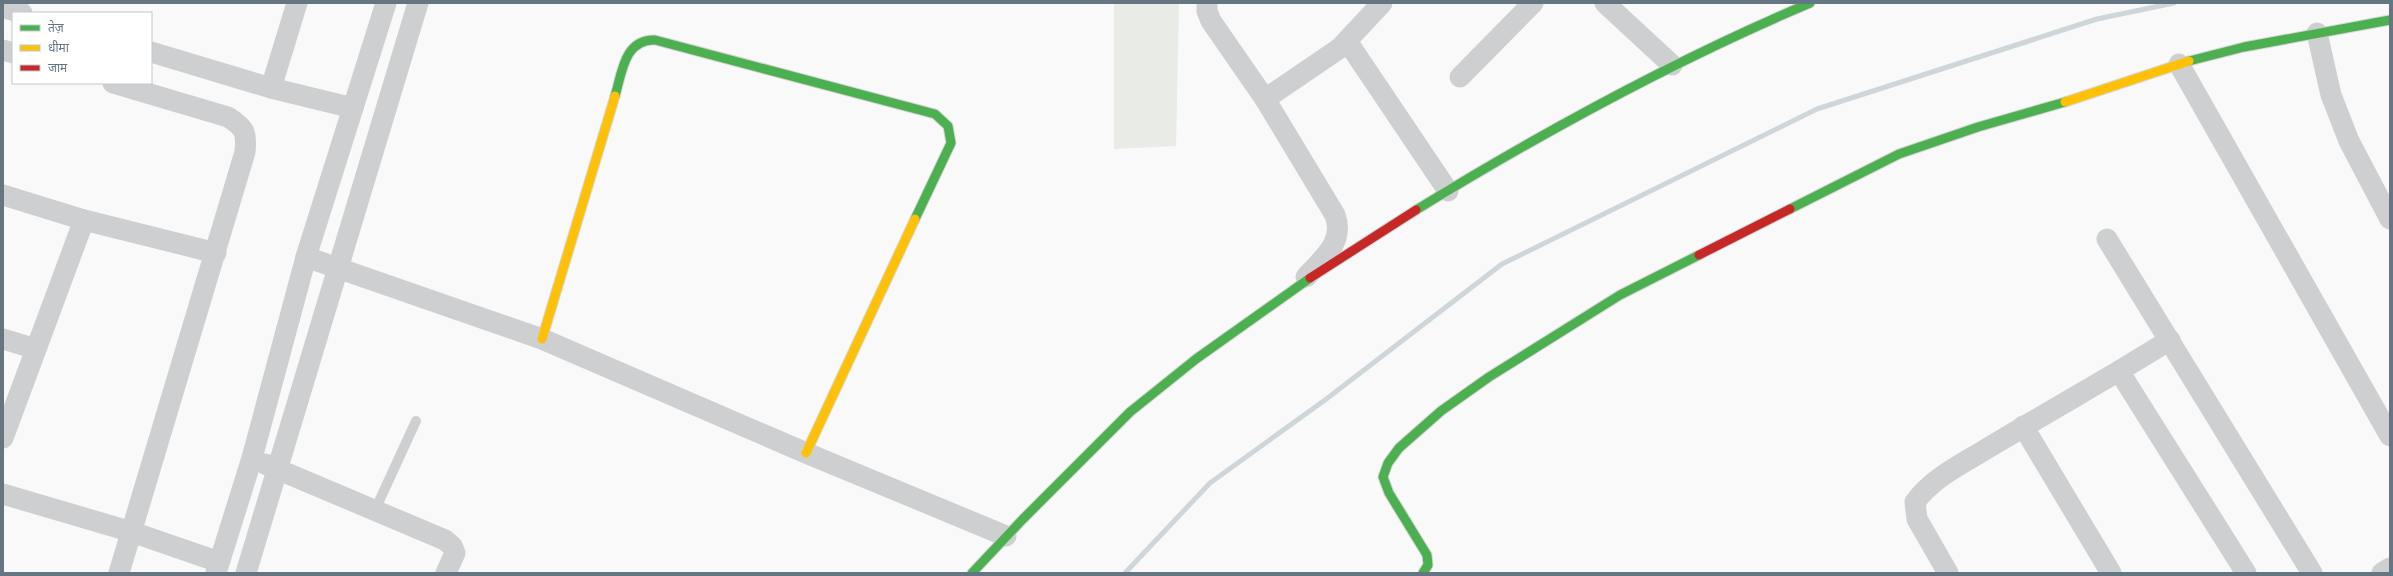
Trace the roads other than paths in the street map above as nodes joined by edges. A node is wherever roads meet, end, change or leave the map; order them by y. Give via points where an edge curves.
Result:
1 (296, 3) edge
2 (386, 3) edge
3 (418, 3) edge
4 (1207, 3) edge
5 (1382, 3) edge
6 (1533, 3) edge
7 (1605, 3) edge
8 (1810, 3) edge
9 (2390, 20) edge
10 (2317, 33) junction
11 (1347, 41) junction
12 (152, 52) edge
13 (2179, 64) junction
14 (1672, 65) junction
15 (1460, 77) dead end
16 (116, 84) edge
17 (271, 88) junction
18 (1265, 99) junction
19 (353, 108) junction
20 (1448, 191) junction
21 (3, 195) edge
22 (2390, 219) edge
23 (84, 220) junction
24 (2107, 239) dead end
25 (216, 254) junction
26 (306, 257) junction
27 (338, 268) junction
28 (1300, 283) junction
29 (3, 339) edge
30 (542, 339) junction
31 (2170, 340) junction
32 (36, 349) junction
33 (2119, 371) junction
34 (416, 421) dead end
35 (2024, 426) junction
36 (2390, 436) edge
37 (3, 438) edge
38 (806, 453) junction
39 (252, 458) junction
40 (277, 470) junction
41 (3, 494) edge
42 (375, 510) junction
43 (132, 532) junction
44 (1006, 536) junction
45 (217, 567) edge
46 (2390, 568) edge
47 (119, 573) edge
48 (246, 573) edge
49 (446, 573) edge
50 (972, 573) edge
51 (1423, 573) edge
52 (1948, 573) edge
53 (2111, 573) edge
54 (2246, 573) edge
55 (2312, 573) edge
56 (2382, 573) edge

1 - 17 street
2 - 19 street
3 - 27 street
4 - 18 street via 1206,11 1211,21
5 - 11 street
6 - 15 street
7 - 14 street
8 - 14 street
9 - 10 street
10 - 13 street via 2244,47
10 - 22 street via 2331,95 2349,141
11 - 18 street via 1327,59
11 - 20 street
12 - 17 street
13 - 36 street
13 - 51 street via 2082,97 1978,126 1899,154 1620,295 1489,376 1441,411 1399,448 1388,463 1384,477 1389,493 1427,555 1428,565
14 - 20 street via 1596,103
16 - 25 street via 228,117 241,125 247,136 245,152
17 - 19 street
18 - 28 street via 1335,215 1339,226 1339,236 1334,244
19 - 26 street
20 - 28 street
21 - 23 street
23 - 25 street
23 - 32 street
24 - 31 street
25 - 43 street
26 - 27 street
26 - 39 street
27 - 30 street
27 - 40 street
28 - 44 street via 1208,349 1128,414
29 - 32 street
30 - 38 street
30 - 38 street via 628,53 635,44 645,39 655,40 935,114 946,121 951,130 951,143
31 - 33 street
31 - 55 street
32 - 37 street
33 - 35 street
33 - 54 street
34 - 42 lane
35 - 52 street via 1939,478 1924,490 1915,502 1917,519
35 - 53 street
38 - 44 street
39 - 40 street
39 - 45 street
40 - 42 street
40 - 48 street
41 - 43 street
42 - 49 street via 445,540 452,546 455,553
43 - 45 street
43 - 47 street
44 - 50 street
46 - 56 street

